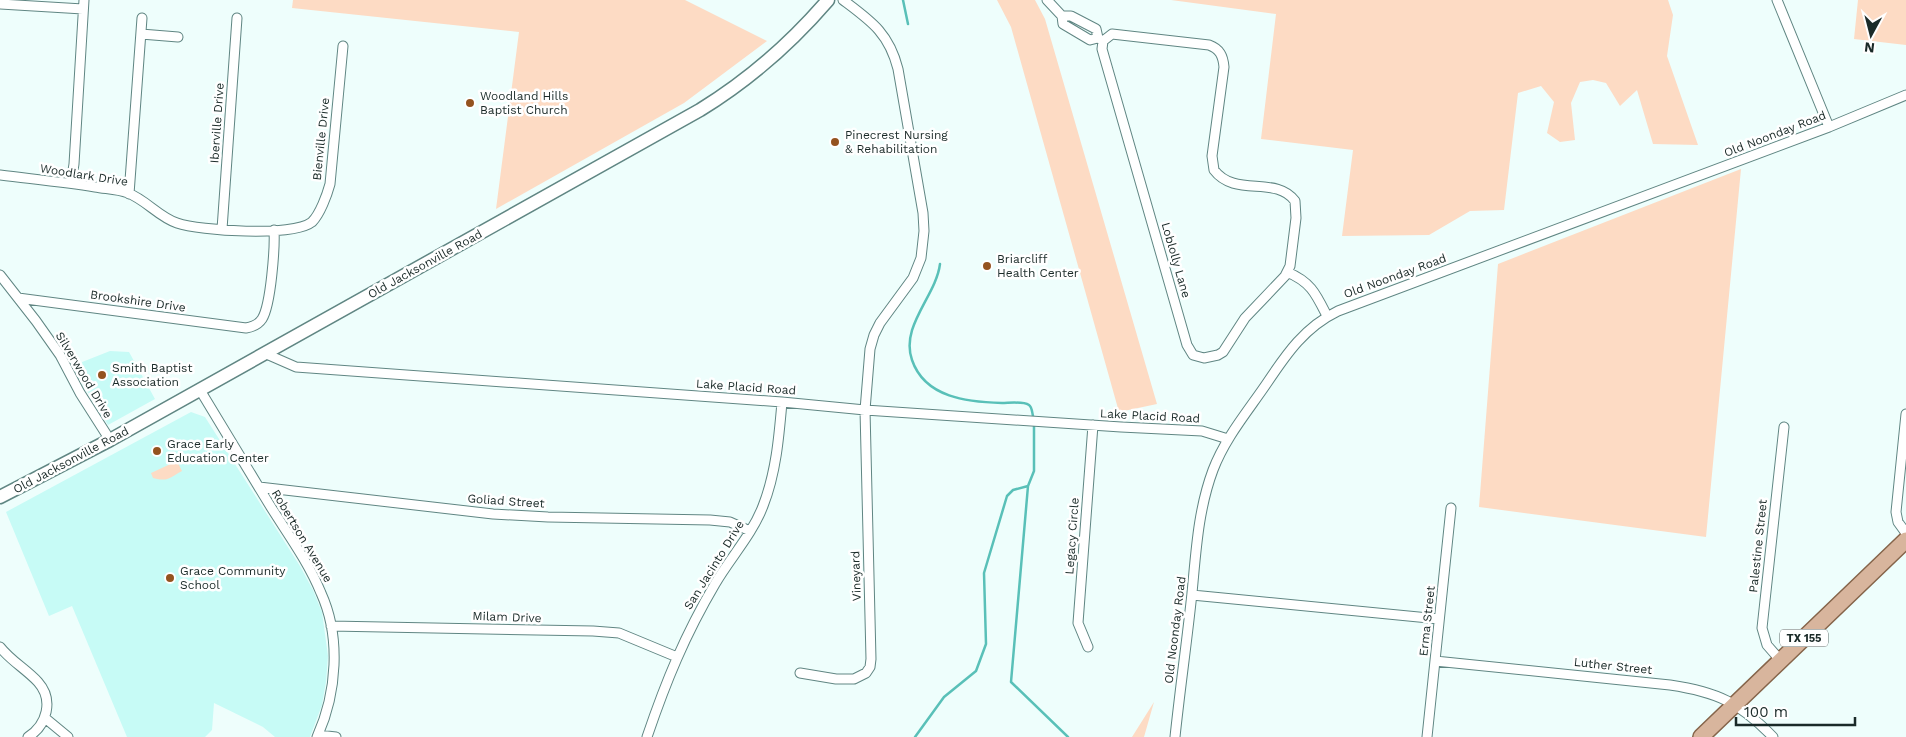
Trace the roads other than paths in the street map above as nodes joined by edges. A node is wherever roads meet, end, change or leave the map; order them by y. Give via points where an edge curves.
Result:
1 (828, 0) edge
2 (843, 0) edge
3 (1047, 0) edge
4 (1777, 0) edge
5 (0, 4) edge
6 (84, 5) edge
7 (142, 18) dead end
8 (236, 18) dead end
9 (141, 34) junction
10 (178, 36) dead end
11 (1101, 40) junction
12 (343, 46) dead end
13 (1906, 96) edge
14 (1829, 127) junction
15 (0, 175) edge
16 (71, 183) junction
17 (129, 194) junction
18 (222, 229) junction
19 (274, 230) junction
20 (1287, 272) junction
21 (0, 275) edge
22 (18, 298) junction
23 (1327, 316) junction
24 (264, 353) junction
25 (200, 390) junction
26 (782, 402) junction
27 (865, 410) junction
28 (1906, 414) edge
29 (1093, 425) junction
30 (1784, 427) dead end
31 (1228, 439) junction
32 (110, 440) junction
33 (259, 487) junction
34 (0, 497) edge
35 (1451, 508) dead end
36 (750, 531) junction
37 (1906, 533) edge
38 (1906, 540) edge
39 (1192, 595) junction
40 (1439, 619) junction
41 (331, 626) junction
42 (0, 647) edge
43 (1088, 647) dead end
44 (677, 657) junction
45 (1435, 661) junction
46 (1780, 661) junction
47 (800, 672) dead end
48 (1735, 704) junction
49 (45, 718) junction
50 (317, 736) edge
51 (29, 737) edge
52 (68, 737) edge
53 (336, 737) edge
54 (647, 737) edge
55 (1174, 737) edge
56 (1427, 737) edge
57 (1701, 737) edge
58 (1773, 737) edge

1 - 24 main road, Old Jacksonville Road via 773,56 712,103
2 - 27 street via 878,27 893,52 924,222 923,249 917,268 880,323 872,341
3 - 11 street via 1062,16 1072,16 1096,29
4 - 14 street
5 - 6 street
6 - 16 street
7 - 9 street
8 - 18 street, Iberville Drive
9 - 10 street
9 - 17 street
11 - 20 street via 1118,34 1209,45 1219,51 1224,67 1212,156 1214,170 1227,182 1278,189 1292,196 1296,212
11 - 20 street, Loblolly Lane via 1190,351 1204,358 1223,352 1245,318
12 - 19 street, Bienville Drive via 327,196 313,221 304,226
13 - 14 street, Old Noonday Road
14 - 23 street, Old Noonday Road
15 - 16 street, Woodlark Drive
16 - 17 street, Woodlark Drive
17 - 18 street, Woodlark Drive via 176,223
18 - 19 street, Woodlark Drive
19 - 22 street, Brookshire Drive via 276,249 267,305 263,319 255,326 246,328
20 - 23 street via 1312,288
21 - 22 street, Silverwood Drive
22 - 32 street, Silverwood Drive via 60,355
23 - 31 street, Old Noonday Road via 1294,344
24 - 25 main road, Old Jacksonville Road
24 - 26 street, Lake Placid Road via 296,367
25 - 32 main road, Old Jacksonville Road
25 - 33 street, Robertson Avenue
26 - 27 street, Lake Placid Road
26 - 36 street, San Jacinto Drive via 772,478 760,515
27 - 29 street, Lake Placid Road
27 - 47 street, Vineyard via 870,667 866,674 854,679
28 - 37 street via 1896,512
29 - 31 street, Lake Placid Road via 1202,431
29 - 43 street, Legacy Circle via 1078,623
30 - 46 street, Palestine Street via 1762,628 1767,646
31 - 39 street, Old Noonday Road via 1206,493 1198,532
32 - 34 main road, Old Jacksonville Road
33 - 36 street, Goliad Street via 493,514 700,519 730,522
33 - 41 street, Robertson Avenue via 313,574
35 - 40 street, Erma Street
36 - 44 street, San Jacinto Drive via 693,622
38 - 46 main road, TX 155
39 - 40 street
39 - 55 street, Old Noonday Road
40 - 45 street, Erma Street
41 - 44 street, Milam Drive via 619,633
41 - 50 street, Robertson Avenue via 334,653 332,683
42 - 49 street via 39,683 46,696
44 - 54 street, San Jacinto Drive
45 - 48 street, Luther Street via 1677,686 1705,692
45 - 56 street, Erma Street
46 - 48 main road, TX 155
48 - 57 main road, TX 155
48 - 58 street, Luther Street
49 - 51 street
49 - 52 street
50 - 53 street

